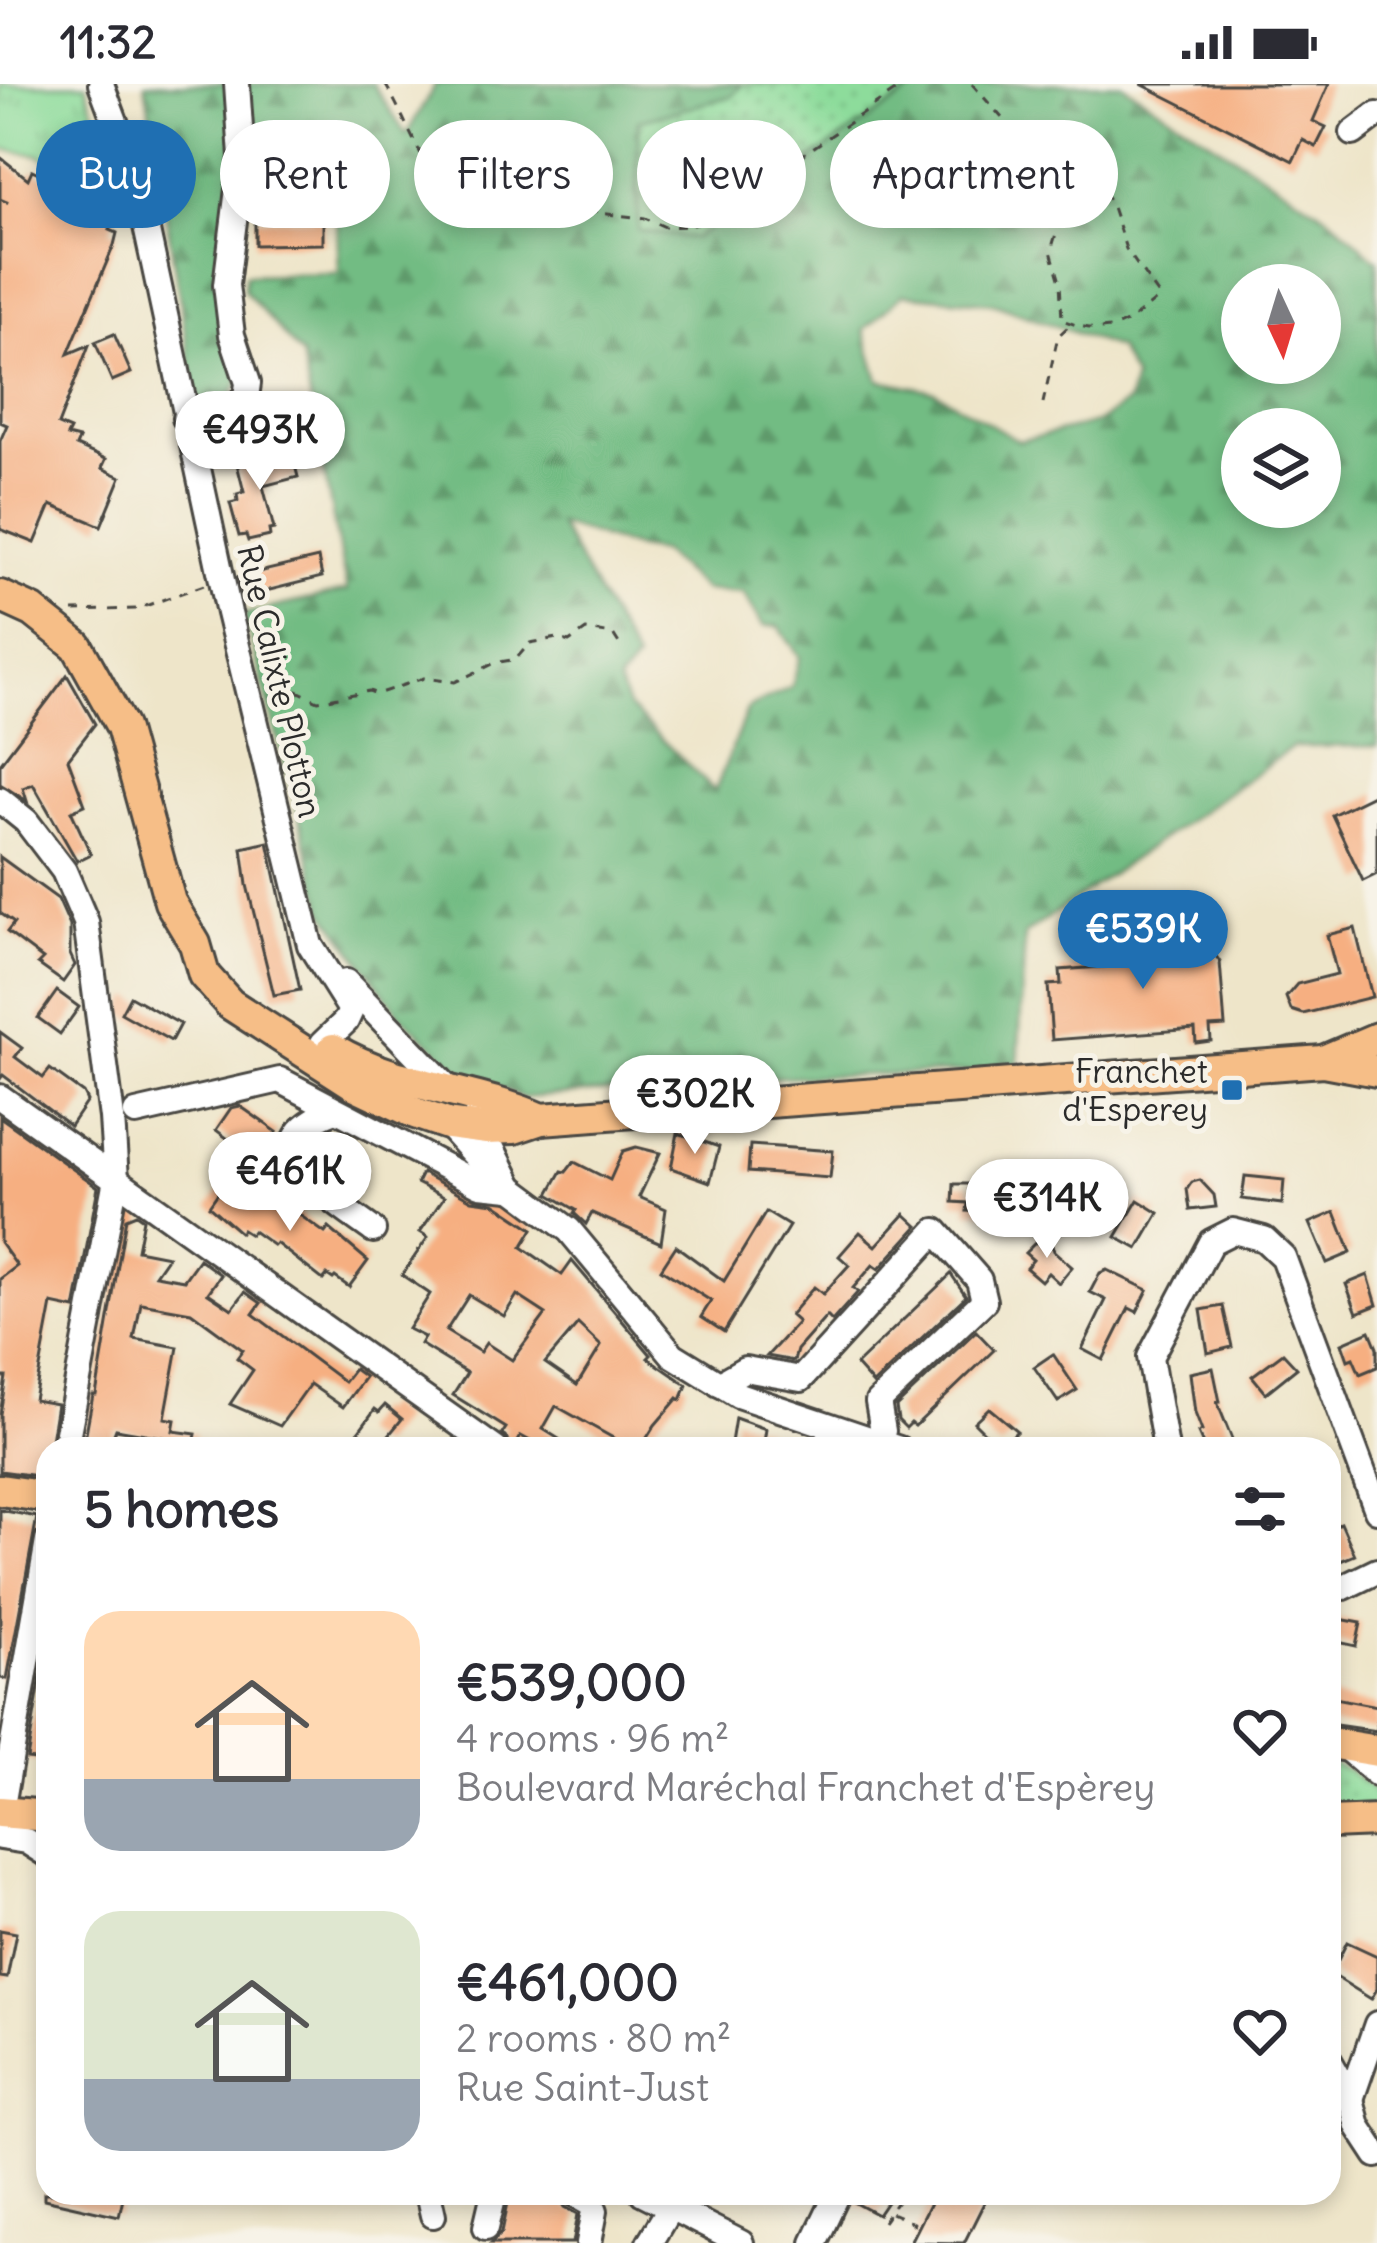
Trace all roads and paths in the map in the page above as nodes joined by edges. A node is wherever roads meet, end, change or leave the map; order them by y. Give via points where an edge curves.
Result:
1 (101, 84) edge
2 (237, 84) edge
3 (250, 84) edge
4 (385, 84) edge
5 (905, 84) edge
6 (972, 84) edge
7 (1377, 115) edge
8 (239, 120) edge
9 (245, 120) edge
10 (1004, 120) edge
11 (1353, 133) dead end
12 (0, 199) edge
13 (16, 206) dead end
14 (1118, 227) edge
15 (232, 228) edge
16 (1057, 228) edge
17 (1072, 323) junction
18 (1043, 403) dead end
19 (185, 418) junction
20 (211, 583) dead end
21 (0, 596) edge
22 (104, 609) dead end
23 (243, 629) dead end
24 (622, 648) dead end
25 (262, 667) dead end
26 (277, 677) junction
27 (0, 800) edge
28 (195, 944) junction
29 (310, 945) junction
30 (351, 1010) junction
31 (1377, 1038) edge
32 (323, 1043) junction
33 (1323, 1060) junction
34 (1377, 1072) edge
35 (359, 1075) junction
36 (0, 1098) edge
37 (452, 1110) junction
38 (333, 1112) junction
39 (136, 1113) dead end
40 (541, 1119) junction
41 (485, 1129) junction
42 (116, 1179) junction
43 (512, 1188) junction
44 (373, 1230) dead end
45 (719, 1384) junction
46 (67, 1437) edge
47 (478, 1437) edge
48 (862, 1437) edge
49 (885, 1437) edge
50 (1164, 1437) edge
51 (0, 1490) edge
52 (36, 1496) edge
53 (1377, 1510) edge
54 (1377, 1571) edge
55 (1341, 1586) edge
56 (36, 1609) edge
57 (1341, 1745) edge
58 (1341, 1748) edge
59 (1377, 1751) edge
60 (1377, 1774) edge
61 (0, 1814) edge
62 (36, 1816) edge
63 (1377, 1821) edge
64 (1341, 1822) edge
65 (0, 1837) edge
66 (36, 1847) edge
67 (1377, 2024) edge
68 (1341, 2081) edge
69 (1351, 2099) junction
70 (1377, 2155) edge
71 (492, 2205) edge
72 (593, 2205) edge
73 (665, 2205) edge
74 (832, 2205) edge
75 (895, 2205) edge
76 (670, 2208) junction
77 (890, 2212) junction
78 (883, 2222) dead end
79 (487, 2228) dead end
80 (910, 2229) dead end
81 (589, 2243) edge
82 (649, 2243) edge
83 (741, 2243) edge
84 (814, 2243) edge

1 - 19 street, Rue Calixte Plotton via 135,175
2 - 8 street
3 - 9 street
4 - 5 path via 406,133 452,193 462,193 483,154 533,164 596,213 665,227 710,220
6 - 10 path
7 - 11 street
12 - 13 path
14 - 17 path via 1160,297 1128,323 1094,332
15 - 19 street via 226,285 245,398
16 - 17 path via 1051,251 1062,320
17 - 18 path via 1058,336
19 - 29 street, Rue Calixte Plotton
20 - 22 path via 137,608
21 - 28 main road via 77,646 100,686 122,727 170,902
23 - 26 path via 270,643
24 - 26 path via 614,634 586,630 569,642 530,643 516,659 455,682 424,678 318,701
25 - 26 path
27 - 42 street via 64,871 86,922
28 - 32 main road via 247,992
28 - 35 main road via 204,975 230,1004
29 - 30 street, Rue Calixte Plotton
29 - 37 street
30 - 32 street
30 - 35 street, Rue Calixte Plotton
31 - 33 main road
32 - 35 main road
33 - 34 main road
33 - 40 main road
35 - 37 main road
36 - 42 street
37 - 40 main road via 514,1107
37 - 41 main road
37 - 43 street via 487,1168
38 - 39 street via 280,1080
38 - 43 street via 479,1184
38 - 44 street via 305,1124 296,1160 308,1181
40 - 41 main road
41 - 43 street
42 - 46 street
42 - 47 street
43 - 45 street via 569,1230 673,1355
45 - 48 street
45 - 49 street via 745,1369 801,1379 936,1231 979,1280 984,1301 878,1402
50 - 53 street via 1150,1357 1211,1242 1233,1231 1264,1239 1283,1257
51 - 52 main road
54 - 55 street
56 - 61 street
57 - 59 main road
58 - 60 street
61 - 62 main road
63 - 64 main road
65 - 66 street
67 - 69 street
68 - 69 street
69 - 70 street
71 - 79 street
72 - 81 street
73 - 76 street
74 - 84 street
75 - 77 path
76 - 82 street
76 - 83 street
77 - 78 path
77 - 80 path via 914,2223

